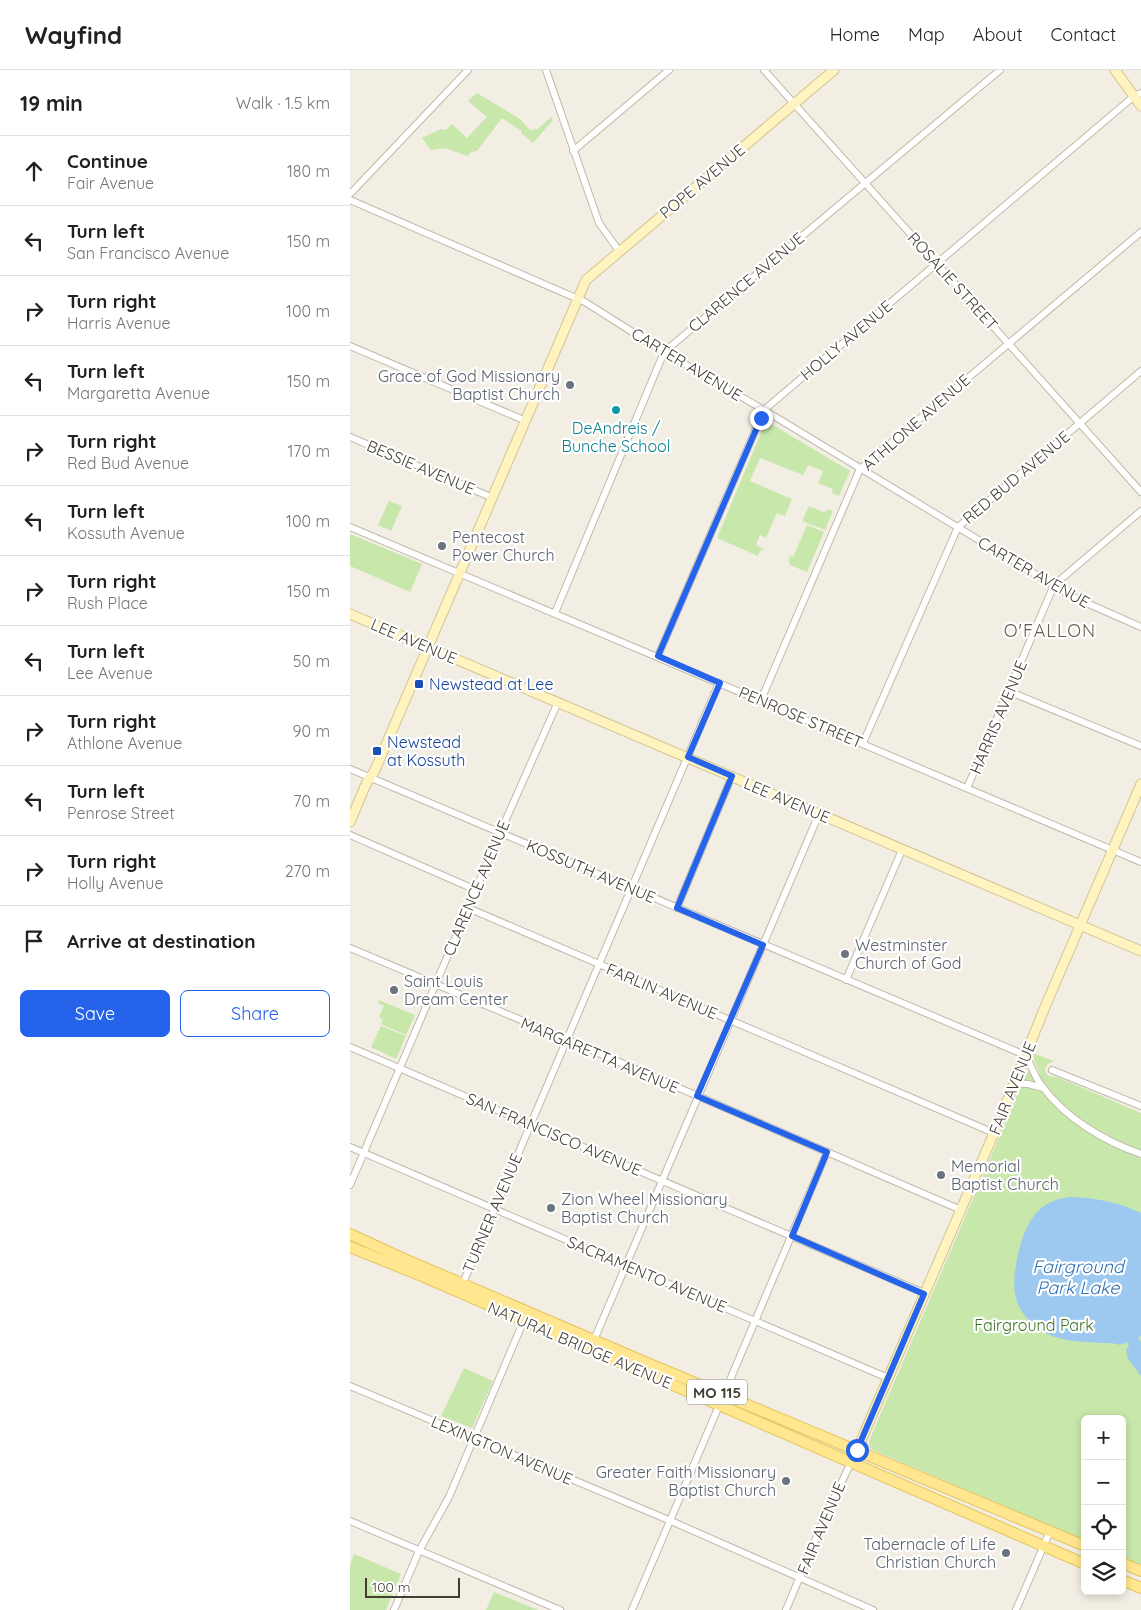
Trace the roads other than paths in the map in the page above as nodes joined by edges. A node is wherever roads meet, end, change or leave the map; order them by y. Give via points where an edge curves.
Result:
1 (468, 70) edge
2 (546, 70) edge
3 (669, 70) edge
4 (764, 70) edge
5 (834, 70) edge
6 (1000, 70) edge
7 (1115, 70) edge
8 (1137, 96) edge
9 (794, 104) junction
10 (1141, 106) edge
11 (574, 151) junction
12 (865, 183) junction
13 (350, 194) edge
14 (350, 200) edge
15 (1141, 232) edge
16 (619, 251) junction
17 (937, 263) junction
18 (578, 298) junction
19 (1008, 343) junction
20 (350, 346) edge
21 (664, 352) junction
22 (1141, 371) edge
23 (764, 410) junction
24 (526, 420) junction
25 (1079, 423) junction
26 (350, 437) edge
27 (860, 469) junction
28 (1141, 492) edge
29 (493, 498) junction
30 (1141, 511) edge
31 (350, 526) edge
32 (958, 527) junction
33 (461, 572) junction
34 (1054, 585) junction
35 (555, 613) junction
36 (350, 614) edge
37 (1141, 627) edge
38 (429, 647) junction
39 (658, 656) junction
40 (720, 683) junction
41 (1008, 691) junction
42 (761, 700) junction
43 (558, 702) junction
44 (863, 743) junction
45 (1141, 746) edge
46 (688, 757) junction
47 (350, 769) edge
48 (732, 776) junction
49 (370, 778) junction
50 (1141, 784) edge
51 (967, 788) junction
52 (819, 814) junction
53 (350, 822) edge
54 (500, 832) junction
55 (350, 835) edge
56 (902, 850) junction
57 (1113, 850) junction
58 (1141, 862) edge
59 (631, 888) junction
60 (476, 890) junction
61 (468, 908) junction
62 (677, 908) junction
63 (1080, 926) junction
64 (763, 945) junction
65 (350, 948) edge
66 (1141, 952) edge
67 (599, 964) junction
68 (846, 980) junction
69 (435, 985) junction
70 (730, 1020) junction
71 (566, 1040) junction
72 (350, 1047) edge
73 (1025, 1055) junction
74 (399, 1068) junction
75 (1052, 1070) dead end
76 (1014, 1083) junction
77 (1043, 1088) junction
78 (697, 1096) junction
79 (1141, 1106) edge
80 (530, 1124) junction
81 (994, 1133) junction
82 (350, 1147) edge
83 (827, 1152) junction
84 (363, 1153) junction
85 (1141, 1154) edge
86 (662, 1180) junction
87 (350, 1185) edge
88 (494, 1209) junction
89 (961, 1210) junction
90 (350, 1234) edge
91 (792, 1236) junction
92 (350, 1247) edge
93 (626, 1265) junction
94 (463, 1283) junction
95 (924, 1294) junction
96 (524, 1320) junction
97 (756, 1321) junction
98 (594, 1340) junction
99 (888, 1378) junction
100 (350, 1386) edge
101 (724, 1394) junction
102 (719, 1405) junction
103 (774, 1429) junction
104 (474, 1438) junction
105 (857, 1450) junction
106 (850, 1462) junction
107 (929, 1480) junction
108 (350, 1521) edge
109 (671, 1521) junction
110 (1050, 1531) junction
111 (1081, 1544) edge
112 (1043, 1546) junction
113 (419, 1551) junction
114 (1081, 1551) edge
115 (1081, 1562) edge
116 (1126, 1565) edge
117 (1141, 1571) edge
118 (800, 1577) junction
119 (1126, 1582) edge
120 (1141, 1588) edge
121 (551, 1608) edge
122 (394, 1610) edge
123 (560, 1610) edge
124 (632, 1610) edge
125 (786, 1610) edge
126 (873, 1610) edge
127 (1016, 1610) edge

1 - 13 street
2 - 11 street
3 - 11 street
4 - 9 street, ROSALIE STREET
5 - 9 street, POPE AVENUE
6 - 12 street, CLARENCE AVENUE
7 - 8 street
8 - 10 street
8 - 17 street, HOLLY AVENUE
9 - 12 street, ROSALIE STREET
9 - 16 street, POPE AVENUE
11 - 16 street via 599,223
12 - 17 street, ROSALIE STREET
12 - 21 street, CLARENCE AVENUE
14 - 18 street, CARTER AVENUE
15 - 19 street, ATHLONE AVENUE
16 - 18 street, POPE AVENUE via 588,277
17 - 19 street, ROSALIE STREET
17 - 23 street, HOLLY AVENUE
18 - 21 street, CARTER AVENUE
18 - 24 street, POPE AVENUE
19 - 25 street, ROSALIE STREET
19 - 27 street, ATHLONE AVENUE
20 - 24 street
21 - 23 street, CARTER AVENUE
21 - 35 street, CLARENCE AVENUE
22 - 25 street, RED BUD AVENUE
23 - 27 street, CARTER AVENUE
23 - 39 street, HOLLY AVENUE
24 - 29 street, POPE AVENUE
25 - 28 street, ROSALIE STREET
25 - 32 street, RED BUD AVENUE
26 - 29 street, BESSIE AVENUE
27 - 32 street, CARTER AVENUE
27 - 42 street, ATHLONE AVENUE
29 - 33 street, POPE AVENUE
30 - 34 street, HARRIS AVENUE
31 - 33 street, PENROSE STREET
32 - 34 street, CARTER AVENUE
32 - 44 street, RED BUD AVENUE
33 - 35 street, PENROSE STREET
33 - 38 street, POPE AVENUE
34 - 37 street, CARTER AVENUE via 1082,602
34 - 41 street, HARRIS AVENUE
35 - 39 street, PENROSE STREET
36 - 38 street, LEE AVENUE
38 - 43 street, LEE AVENUE
38 - 49 street, POPE AVENUE
39 - 40 street, PENROSE STREET
40 - 42 street, PENROSE STREET
40 - 46 street
41 - 45 street
41 - 51 street, HARRIS AVENUE
42 - 44 street, PENROSE STREET
43 - 46 street, LEE AVENUE
43 - 54 street, CLARENCE AVENUE
44 - 51 street, PENROSE STREET
46 - 48 street, LEE AVENUE
46 - 59 street, TURNER AVENUE
47 - 49 street, KOSSUTH AVENUE
48 - 52 street, LEE AVENUE
48 - 62 street
49 - 53 street, POPE AVENUE
49 - 54 street, KOSSUTH AVENUE
50 - 57 street, FAIR AVENUE
51 - 57 street, PENROSE STREET
52 - 56 street, LEE AVENUE
52 - 64 street
54 - 59 street, KOSSUTH AVENUE
54 - 60 street, CLARENCE AVENUE
55 - 60 street
56 - 63 street, LEE AVENUE
56 - 68 street
57 - 58 street, PENROSE STREET
57 - 63 street, FAIR AVENUE
59 - 62 street, KOSSUTH AVENUE
59 - 67 street, TURNER AVENUE
60 - 61 street, CLARENCE AVENUE
61 - 67 street, FARLIN AVENUE
61 - 69 street, CLARENCE AVENUE
62 - 64 street, KOSSUTH AVENUE
63 - 66 street, LEE AVENUE
63 - 73 street, FAIR AVENUE
64 - 68 street, KOSSUTH AVENUE
64 - 70 street
65 - 69 street, MARGARETTA AVENUE
67 - 70 street, FARLIN AVENUE
67 - 71 street, TURNER AVENUE
68 - 73 street, KOSSUTH AVENUE
69 - 71 street, MARGARETTA AVENUE
69 - 74 street, CLARENCE AVENUE
70 - 78 street
70 - 81 street, FARLIN AVENUE
71 - 78 street, MARGARETTA AVENUE
71 - 80 street, TURNER AVENUE
72 - 74 street, SAN FRANCISCO AVENUE
73 - 76 street, FAIR AVENUE
73 - 77 street
74 - 80 street, SAN FRANCISCO AVENUE
74 - 84 street, CLARENCE AVENUE
75 - 79 street
76 - 77 street
76 - 81 street, FAIR AVENUE
77 - 85 street via 1093,1131
78 - 83 street, MARGARETTA AVENUE
78 - 86 street
80 - 86 street, SAN FRANCISCO AVENUE
80 - 88 street, TURNER AVENUE
81 - 89 street, FAIR AVENUE
82 - 84 street, SACRAMENTO AVENUE
83 - 89 street, MARGARETTA AVENUE
83 - 91 street
84 - 87 street, CLARENCE AVENUE
84 - 88 street, SACRAMENTO AVENUE
86 - 91 street, SAN FRANCISCO AVENUE
86 - 93 street
88 - 93 street, SACRAMENTO AVENUE
88 - 94 street, TURNER AVENUE
89 - 95 street, FAIR AVENUE
90 - 94 main road, NATURAL BRIDGE AVENUE / MO 115
91 - 95 street, SAN FRANCISCO AVENUE
91 - 97 street
92 - 96 main road, NATURAL BRIDGE AVENUE
93 - 97 street, SACRAMENTO AVENUE
93 - 98 street
94 - 98 main road, NATURAL BRIDGE AVENUE / MO 115
95 - 99 street, FAIR AVENUE
96 - 102 main road, NATURAL BRIDGE AVENUE
96 - 104 street
97 - 99 street, SACRAMENTO AVENUE
97 - 101 street
98 - 101 main road, NATURAL BRIDGE AVENUE / MO 115
99 - 105 street, FAIR AVENUE
100 - 104 street, LEXINGTON AVENUE
101 - 102 street
101 - 105 main road, NATURAL BRIDGE AVENUE / MO 115
102 - 103 main road, NATURAL BRIDGE AVENUE / MO 115
102 - 109 street
103 - 105 main road via 799,1434 838,1449
103 - 106 main road, NATURAL BRIDGE AVENUE / MO 115
104 - 109 street, LEXINGTON AVENUE
104 - 113 street via 449,1497
105 - 106 street, FAIR AVENUE
105 - 107 main road, NATURAL BRIDGE AVENUE / MO 115
106 - 107 main road via 868,1462 905,1476
106 - 112 main road, NATURAL BRIDGE AVENUE / MO 115
106 - 118 street, FAIR AVENUE
107 - 110 main road, NATURAL BRIDGE AVENUE / MO 115
108 - 113 street
109 - 118 street, LEXINGTON AVENUE
109 - 124 street
110 - 111 main road, NATURAL BRIDGE AVENUE / MO 115
110 - 112 street
112 - 114 main road via 1058,1542
112 - 115 main road, NATURAL BRIDGE AVENUE / MO 115
112 - 127 street
113 - 121 street
113 - 122 street
116 - 117 main road
118 - 125 street, FAIR AVENUE
118 - 126 street, LEXINGTON AVENUE
119 - 120 main road
121 - 123 street

